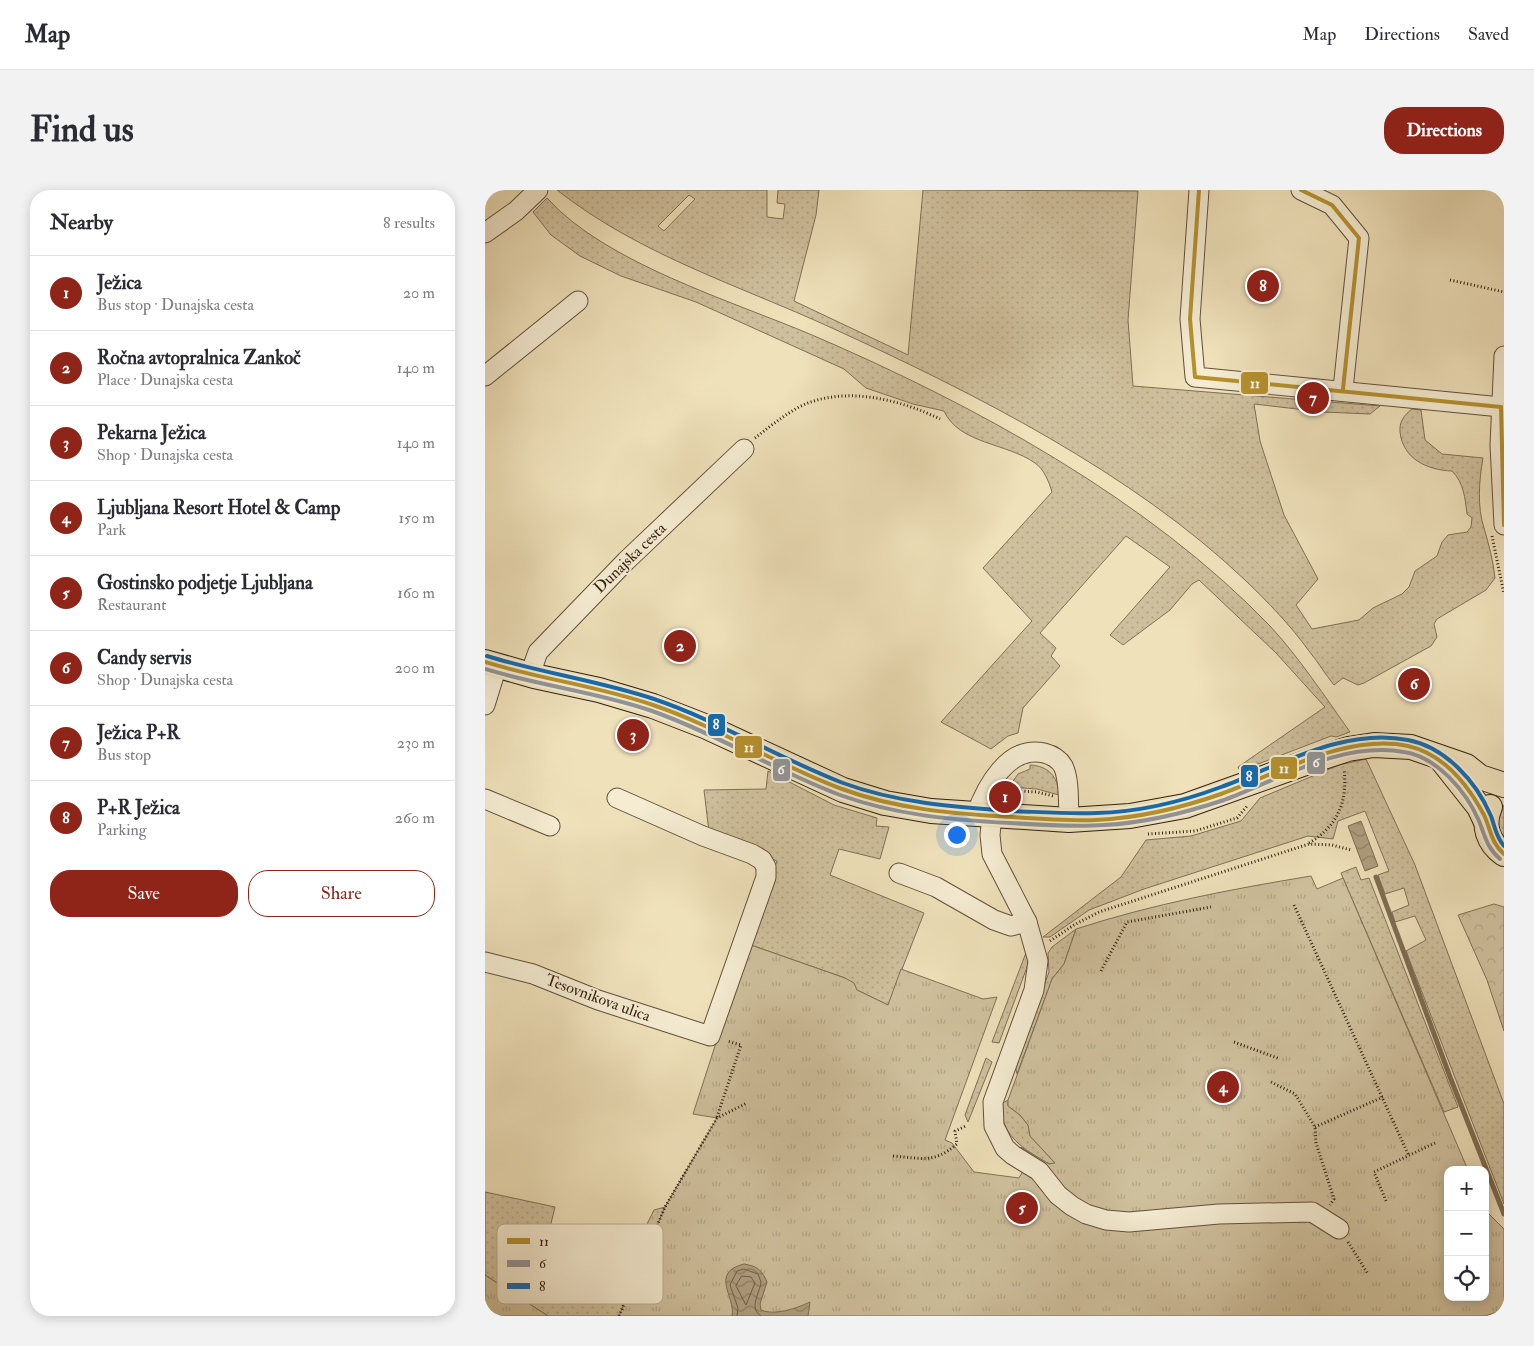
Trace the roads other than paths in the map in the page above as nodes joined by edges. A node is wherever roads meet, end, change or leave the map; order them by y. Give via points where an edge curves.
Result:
1 (537, 190) edge
2 (1199, 190) edge
3 (1301, 190) edge
4 (485, 233) edge
5 (578, 301) dead end
6 (1504, 356) edge
7 (485, 376) edge
8 (1343, 389) junction
9 (1501, 407) junction
10 (744, 449) road end
11 (1504, 525) edge
12 (491, 664) edge
13 (534, 676) junction
14 (485, 705) edge
15 (1441, 759) junction
16 (1504, 785) edge
17 (1504, 791) edge
18 (617, 798) dead end
19 (485, 799) edge
20 (984, 815) junction
21 (1069, 820) junction
22 (1487, 822) junction
23 (549, 826) dead end
24 (1504, 854) edge
25 (899, 872) dead end
26 (1027, 922) junction
27 (485, 962) edge
28 (1339, 1229) road end

1 - 4 street via 516,211
2 - 8 street via 1190,319 1195,377
3 - 8 street via 1332,205 1359,238
5 - 7 street
6 - 9 street
8 - 9 street via 1373,395
9 - 11 street
10 - 13 street, Dunajska cesta via 626,561 537,652
12 - 13 main road
12 - 14 street
13 - 20 main road via 620,695 662,709 861,796 908,807
15 - 16 main road via 1465,766 1480,777
15 - 21 main road via 1404,745 1365,746 1311,760 1176,808 1130,816
15 - 22 main road
17 - 22 main road via 1490,806
18 - 27 street, Tesovnikova ulica via 752,854 766,867 766,877 710,1036 599,1000 533,974
19 - 23 street
20 - 21 main road
20 - 21 street via 984,791 1009,763 1025,752 1036,752 1055,757 1063,766
20 - 26 street via 992,854
22 - 24 main road via 1492,842
25 - 26 street via 936,887 994,920 1011,926
26 - 28 street via 1036,948 1036,983 992,1109 994,1126 1005,1148 1039,1171 1058,1195 1072,1206 1106,1220 1129,1222 1219,1214 1312,1212

